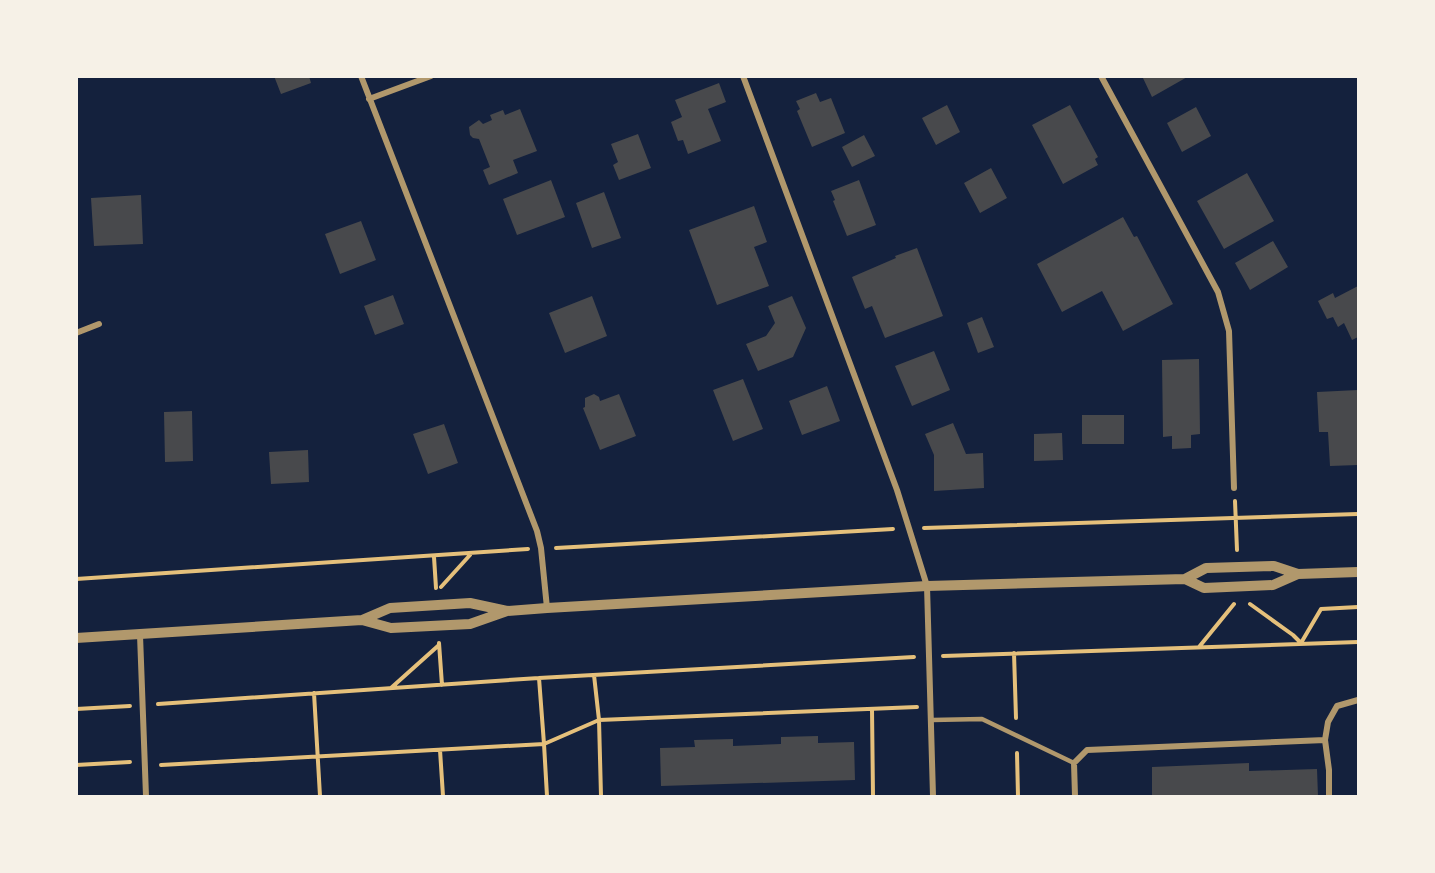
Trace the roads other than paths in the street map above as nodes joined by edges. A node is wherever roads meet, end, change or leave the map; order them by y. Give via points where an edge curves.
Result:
1 (360, 76) edge
2 (430, 76) edge
3 (743, 76) edge
4 (1101, 76) edge
5 (369, 99) junction
6 (99, 324) dead end
7 (76, 333) edge
8 (1234, 488) road end
9 (1359, 572) edge
10 (1299, 574) junction
11 (1185, 579) junction
12 (927, 586) junction
13 (547, 608) junction
14 (507, 611) junction
15 (362, 620) junction
16 (140, 634) junction
17 (76, 638) edge
18 (1359, 700) edge
19 (932, 720) junction
20 (1325, 740) junction
21 (1074, 763) junction
22 (146, 796) edge
23 (933, 796) edge
24 (1075, 796) edge
25 (1329, 796) edge

1 - 5 street
2 - 5 street
3 - 12 street via 897,490
4 - 8 street via 1218,292 1229,331
5 - 13 street via 537,531
6 - 7 street
9 - 10 street
10 - 11 street via 1274,566 1206,568
10 - 11 street via 1273,585 1239,591 1204,588
11 - 12 street
12 - 13 street
12 - 19 street
13 - 14 street
14 - 15 street via 470,624 391,628
14 - 15 street via 470,603 390,608
15 - 16 street
16 - 17 street
16 - 22 street
18 - 20 street via 1337,706 1328,722
19 - 21 lane via 982,719
19 - 23 street
20 - 21 street via 1087,750
20 - 25 street
21 - 24 street

